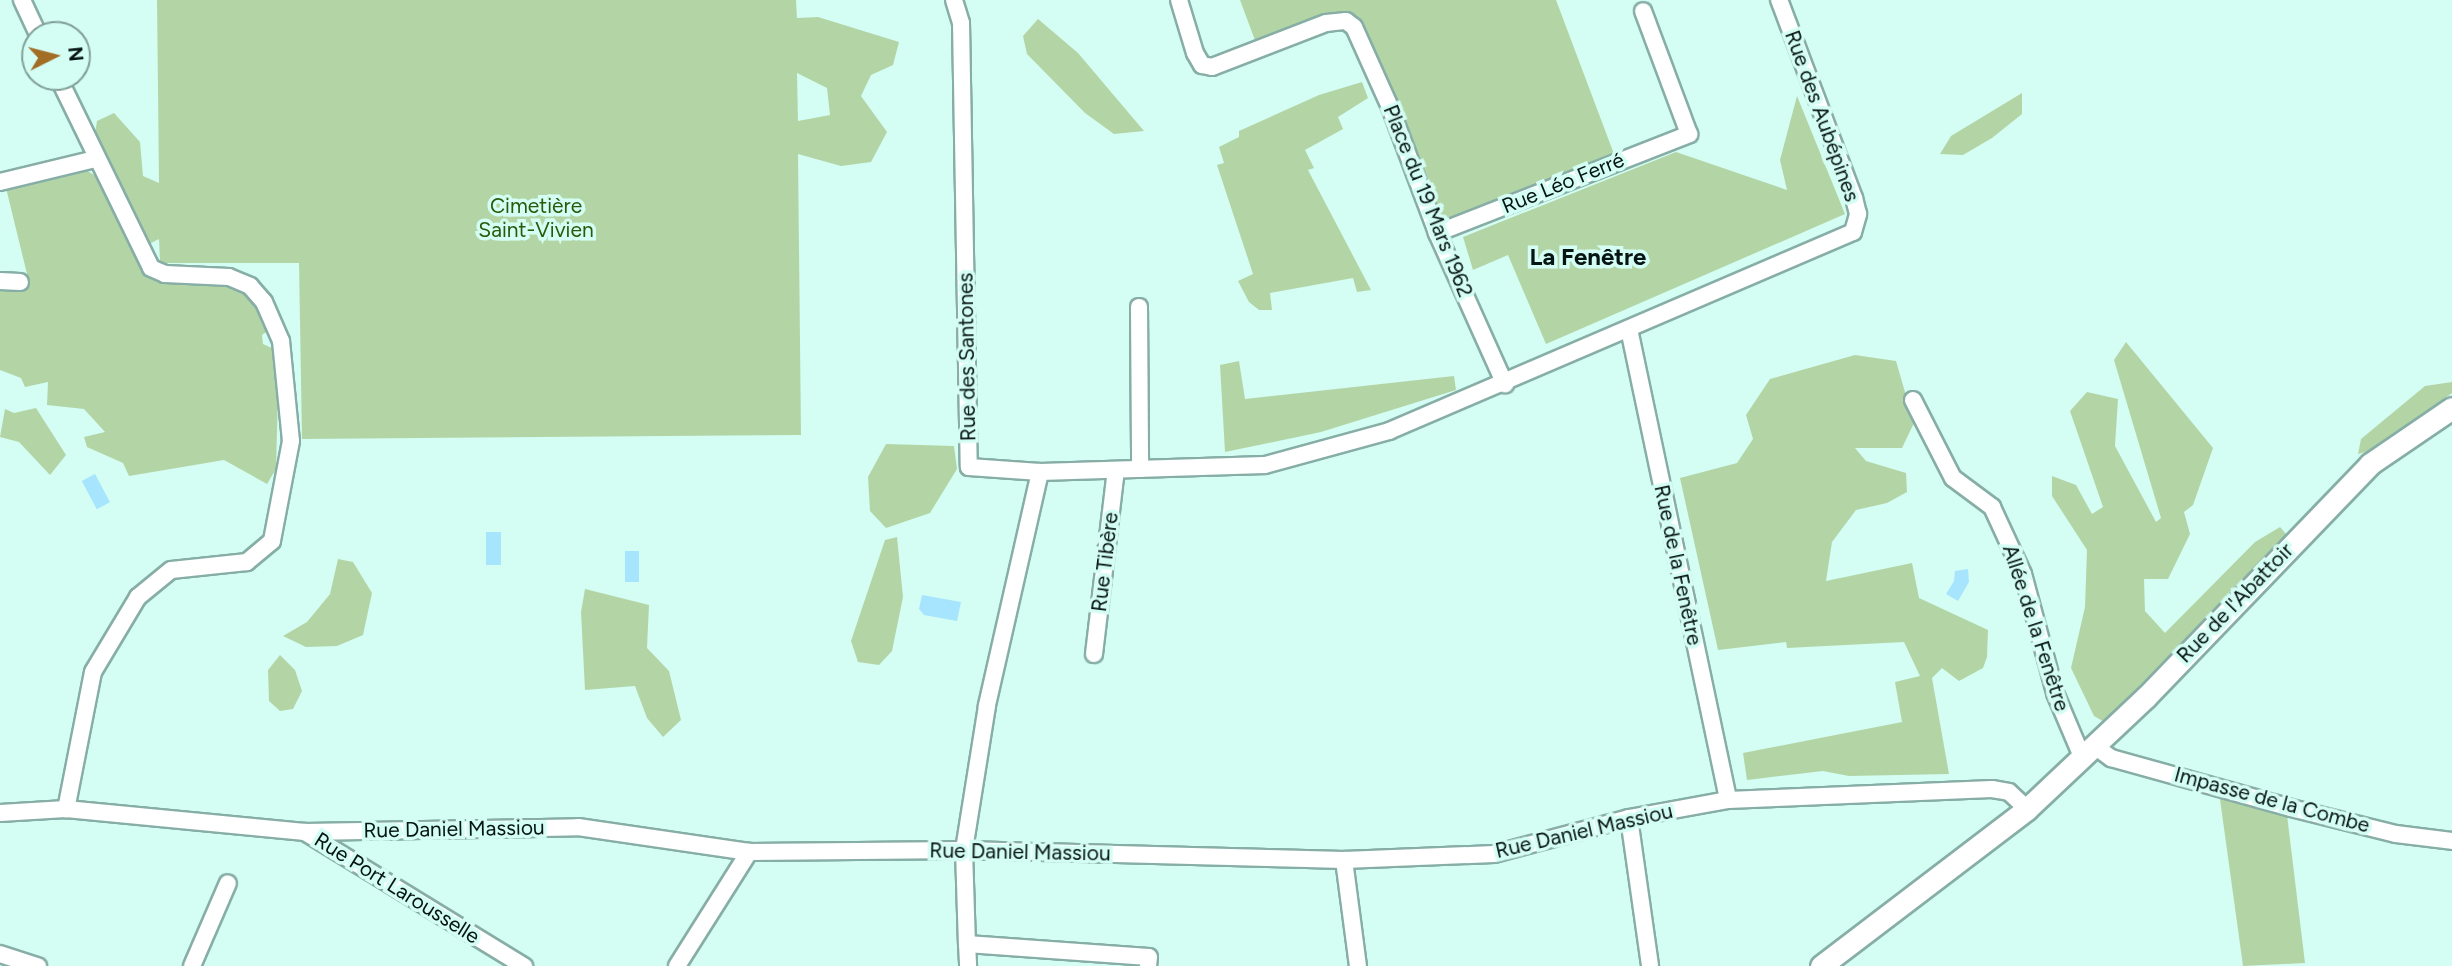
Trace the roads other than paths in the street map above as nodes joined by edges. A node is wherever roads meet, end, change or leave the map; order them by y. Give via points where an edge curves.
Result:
1 (22, 0) edge
2 (954, 0) edge
3 (1179, 0) edge
4 (1780, 0) edge
5 (1643, 11) dead end
6 (32, 21) edge
7 (64, 91) edge
8 (95, 159) junction
9 (0, 182) edge
10 (1437, 233) junction
11 (0, 281) edge
12 (20, 282) dead end
13 (1139, 307) dead end
14 (1629, 329) junction
15 (1505, 384) junction
16 (1913, 400) dead end
17 (2452, 408) edge
18 (1140, 469) junction
19 (1116, 470) junction
20 (1040, 472) junction
21 (1094, 654) dead end
22 (2090, 753) junction
23 (1728, 800) junction
24 (66, 809) junction
25 (2027, 809) junction
26 (0, 813) edge
27 (1629, 818) junction
28 (305, 832) junction
29 (2452, 841) edge
30 (964, 850) junction
31 (749, 852) junction
32 (1344, 860) junction
33 (228, 883) dead end
34 (967, 944) junction
35 (0, 954) edge
36 (1054, 959) edge
37 (38, 966) edge
38 (192, 966) edge
39 (524, 966) edge
40 (677, 966) edge
41 (968, 966) edge
42 (1148, 966) edge
43 (1358, 966) edge
44 (1650, 966) edge
45 (1821, 966) edge

1 - 6 street
2 - 20 street, Rue des Santones via 961,23 969,467
3 - 10 street, Place du 19 Mars 1962 via 1202,65 1225,65 1326,23 1346,21 1354,27 1391,107
4 - 14 street, Rue des Aubépines via 1854,198 1858,214 1853,232
5 - 10 street, Rue Léo Ferré via 1689,134
7 - 8 street
8 - 9 street
8 - 24 street via 151,268 165,274 229,277 250,286 264,302 281,341 291,441 272,541 247,562 171,570 138,597 93,672
10 - 15 street, Place du 19 Mars 1962
11 - 12 street
13 - 18 street
14 - 15 street
14 - 23 street, Rue de la Fenêtre
15 - 18 street via 1389,431 1284,462
16 - 22 street, Allée de la Fenêtre via 1953,478 1992,508 2023,574 2055,693
17 - 22 street, Rue de l'Abattoir via 2362,471
18 - 19 street
19 - 20 street
19 - 21 street, Rue Tibère
20 - 30 street via 987,706
22 - 25 street, Rue de l'Abattoir
22 - 29 street, Impasse de la Combe via 2396,834
23 - 25 street, Rue Daniel Massiou via 1992,789 2009,792
23 - 27 street, Rue Daniel Massiou
24 - 26 street, Rue Daniel Massiou
24 - 28 street, Rue Daniel Massiou
25 - 45 street, Rue de l'Abattoir
27 - 32 street, Rue Daniel Massiou via 1494,854
27 - 44 street
28 - 31 street, Rue Daniel Massiou via 578,827
28 - 39 street, Rue Port Larousselle
30 - 31 street, Rue Daniel Massiou
30 - 32 street, Rue Daniel Massiou
30 - 34 street
31 - 40 street
32 - 43 street
33 - 38 street
34 - 36 street via 1039,946
34 - 41 street
35 - 37 street
36 - 42 street via 1149,957

